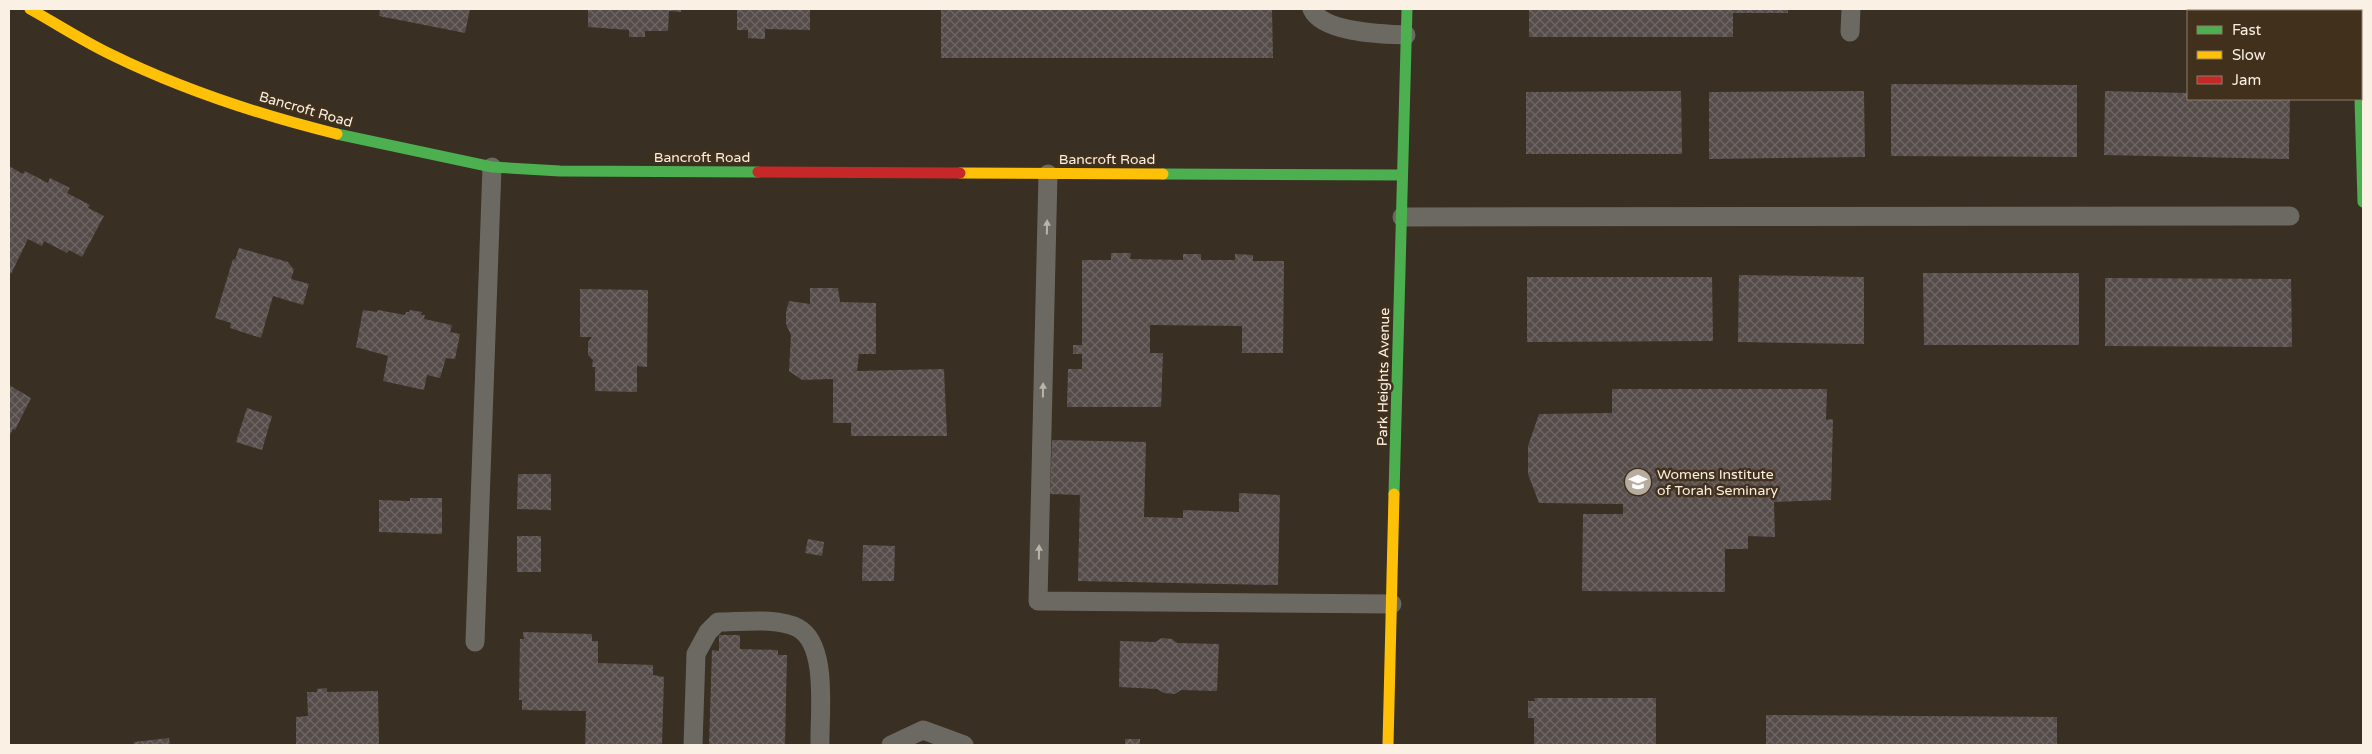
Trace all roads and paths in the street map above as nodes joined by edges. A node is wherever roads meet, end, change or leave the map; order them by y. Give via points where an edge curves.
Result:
1 (30, 9) edge
2 (1312, 9) edge
3 (1407, 9) edge
4 (1851, 9) edge
5 (1850, 32) dead end
6 (1406, 35) junction
7 (2360, 100) edge
8 (2363, 146) edge
9 (492, 167) junction
10 (1048, 174) junction
11 (1402, 175) junction
12 (2363, 202) edge
13 (2290, 216) dead end
14 (1402, 217) junction
15 (1392, 604) junction
16 (475, 642) dead end
17 (693, 745) edge
18 (820, 745) edge
19 (891, 745) edge
20 (964, 745) edge
21 (1388, 745) edge

1 - 9 street, Bancroft Road via 110,54 254,110 349,137
2 - 6 lane via 1315,15 1339,27 1364,34
3 - 6 street, Park Heights Avenue
4 - 5 lane
6 - 11 street, Park Heights Avenue
7 - 8 street
8 - 12 street
9 - 10 street, Bancroft Road via 560,171
9 - 16 lane
10 - 11 street, Bancroft Road
15 -> 10 lane via 1038,601
11 - 14 street, Park Heights Avenue
13 - 14 lane
14 - 15 street, Park Heights Avenue
15 - 21 street, Park Heights Avenue
17 - 18 lane via 696,654 708,632 718,622 772,621 798,628 814,644 819,665
19 - 20 lane via 923,730

